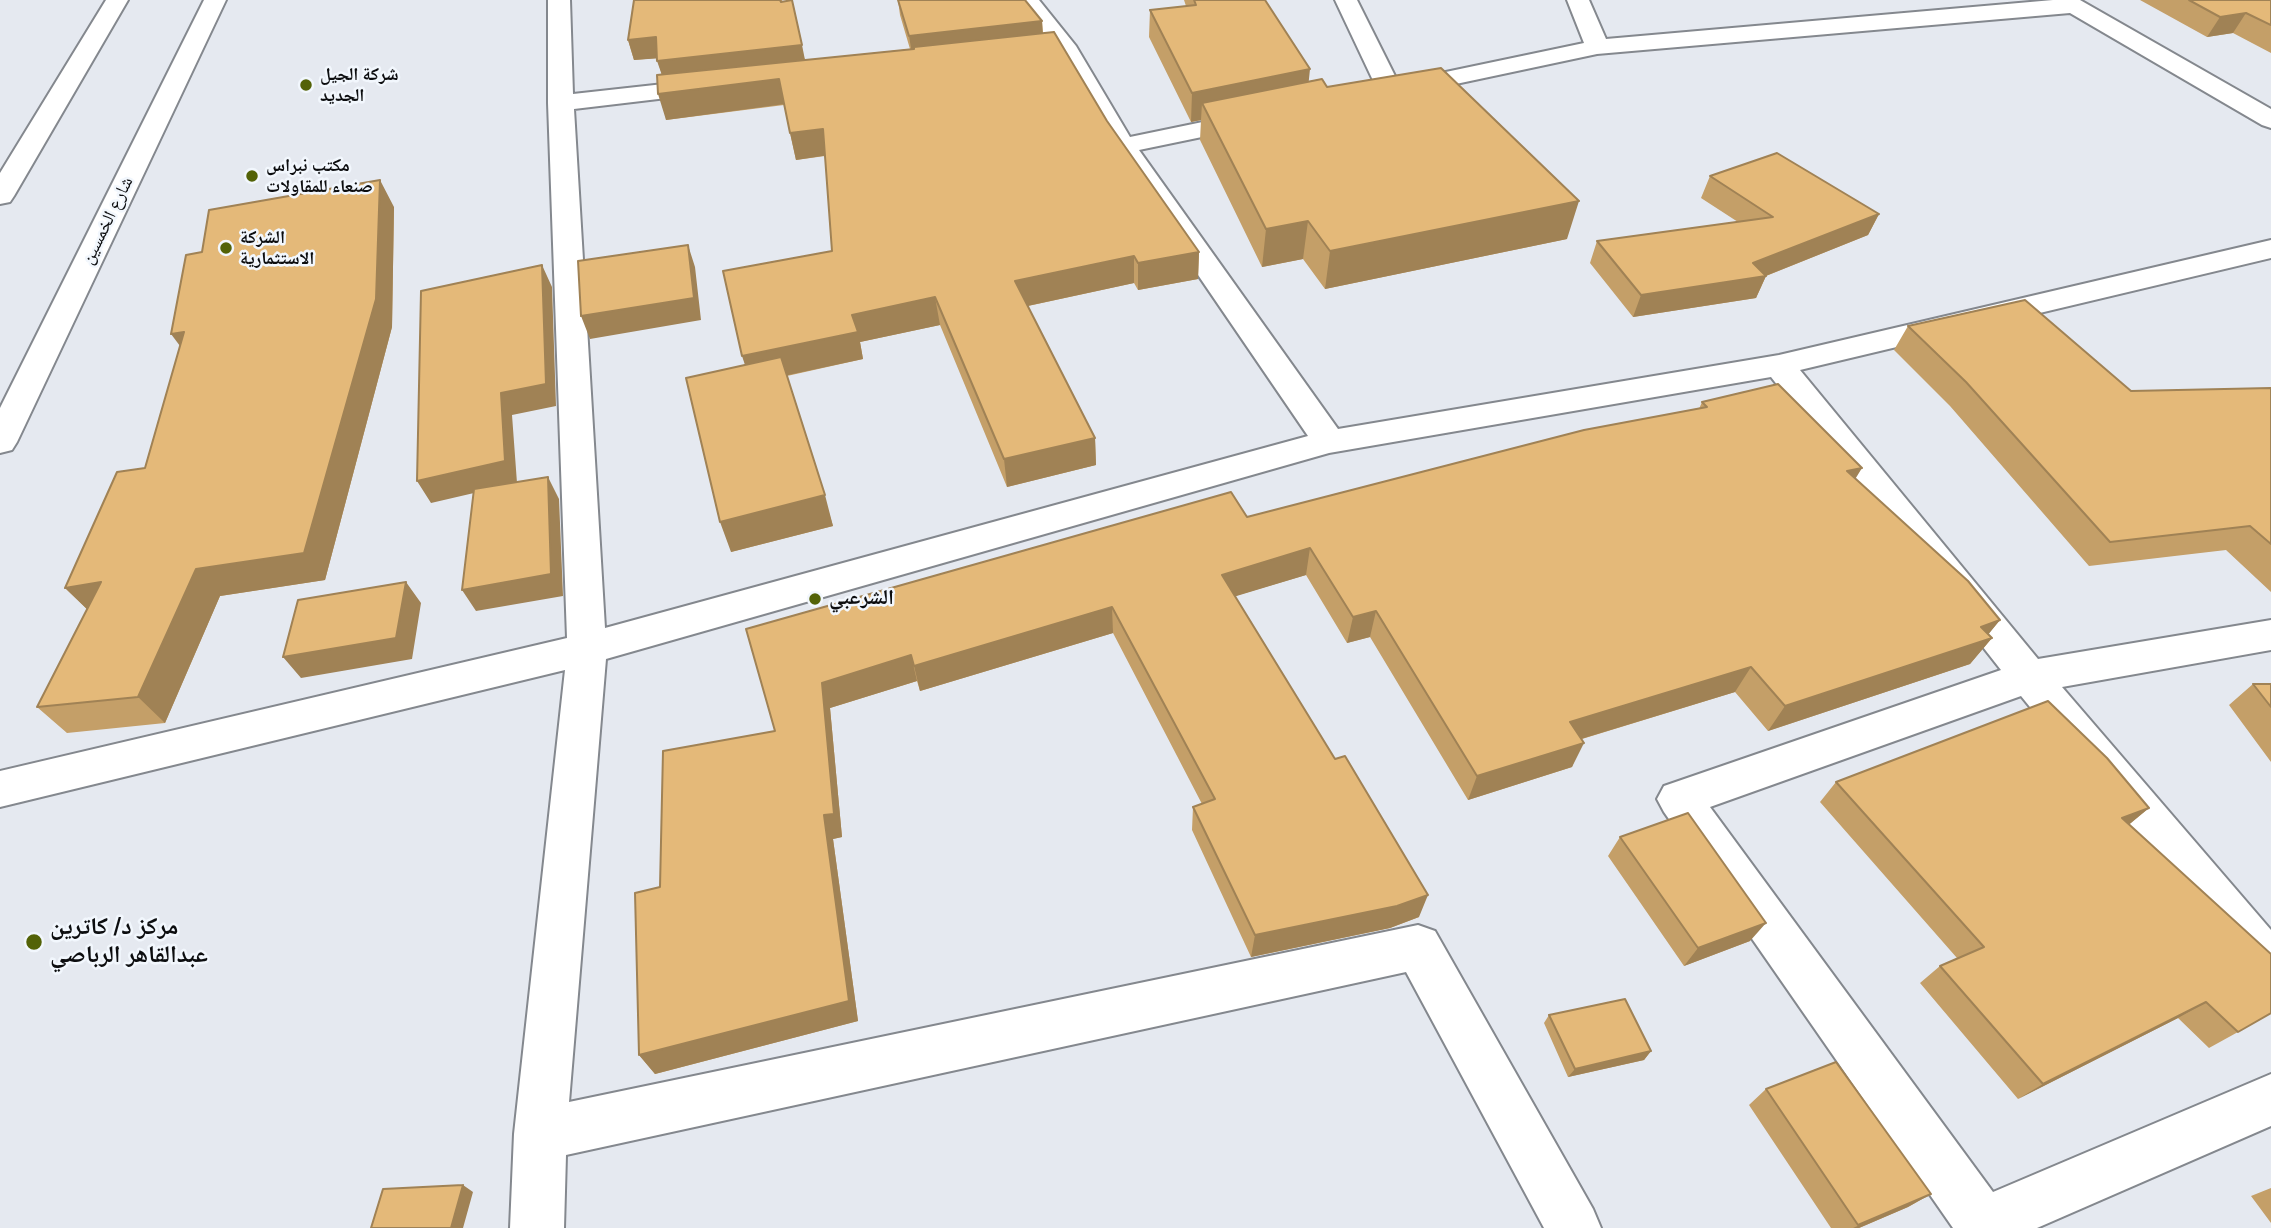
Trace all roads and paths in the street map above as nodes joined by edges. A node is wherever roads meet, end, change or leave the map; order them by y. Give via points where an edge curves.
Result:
1 (117, 0) edge
2 (215, 0) edge
3 (559, 0) edge
4 (1027, 0) edge
5 (1346, 0) edge
6 (1578, 0) edge
7 (2069, 3) edge
8 (1597, 47) junction
9 (738, 83) edge
10 (1390, 91) junction
11 (1363, 97) edge
12 (561, 103) junction
13 (1270, 116) edge
14 (2271, 120) edge
15 (1123, 146) junction
16 (0, 196) edge
17 (2271, 249) edge
18 (1779, 365) junction
19 (0, 442) edge
20 (1329, 442) junction
21 (2271, 635) edge
22 (587, 649) junction
23 (2029, 677) junction
24 (0, 789) edge
25 (2271, 966) edge
26 (2271, 1100) edge
27 (540, 1134) junction
28 (537, 1228) edge
29 (1574, 1228) edge

1 - 16 street
2 - 19 street, شارع الخمسين
3 - 12 street
4 - 15 street via 1051,47
5 - 10 street
6 - 8 street
7 - 8 street
7 - 14 street
8 - 10 street
9 - 12 street
10 - 11 street
12 - 22 street
13 - 15 street
15 - 20 street
17 - 18 street
18 - 20 street
18 - 23 street
20 - 22 street
21 - 23 street
22 - 24 street
22 - 27 street
23 - 25 street
23 - 26 street via 1679,799 1983,1224
27 - 28 street
27 - 29 street via 1418,947

